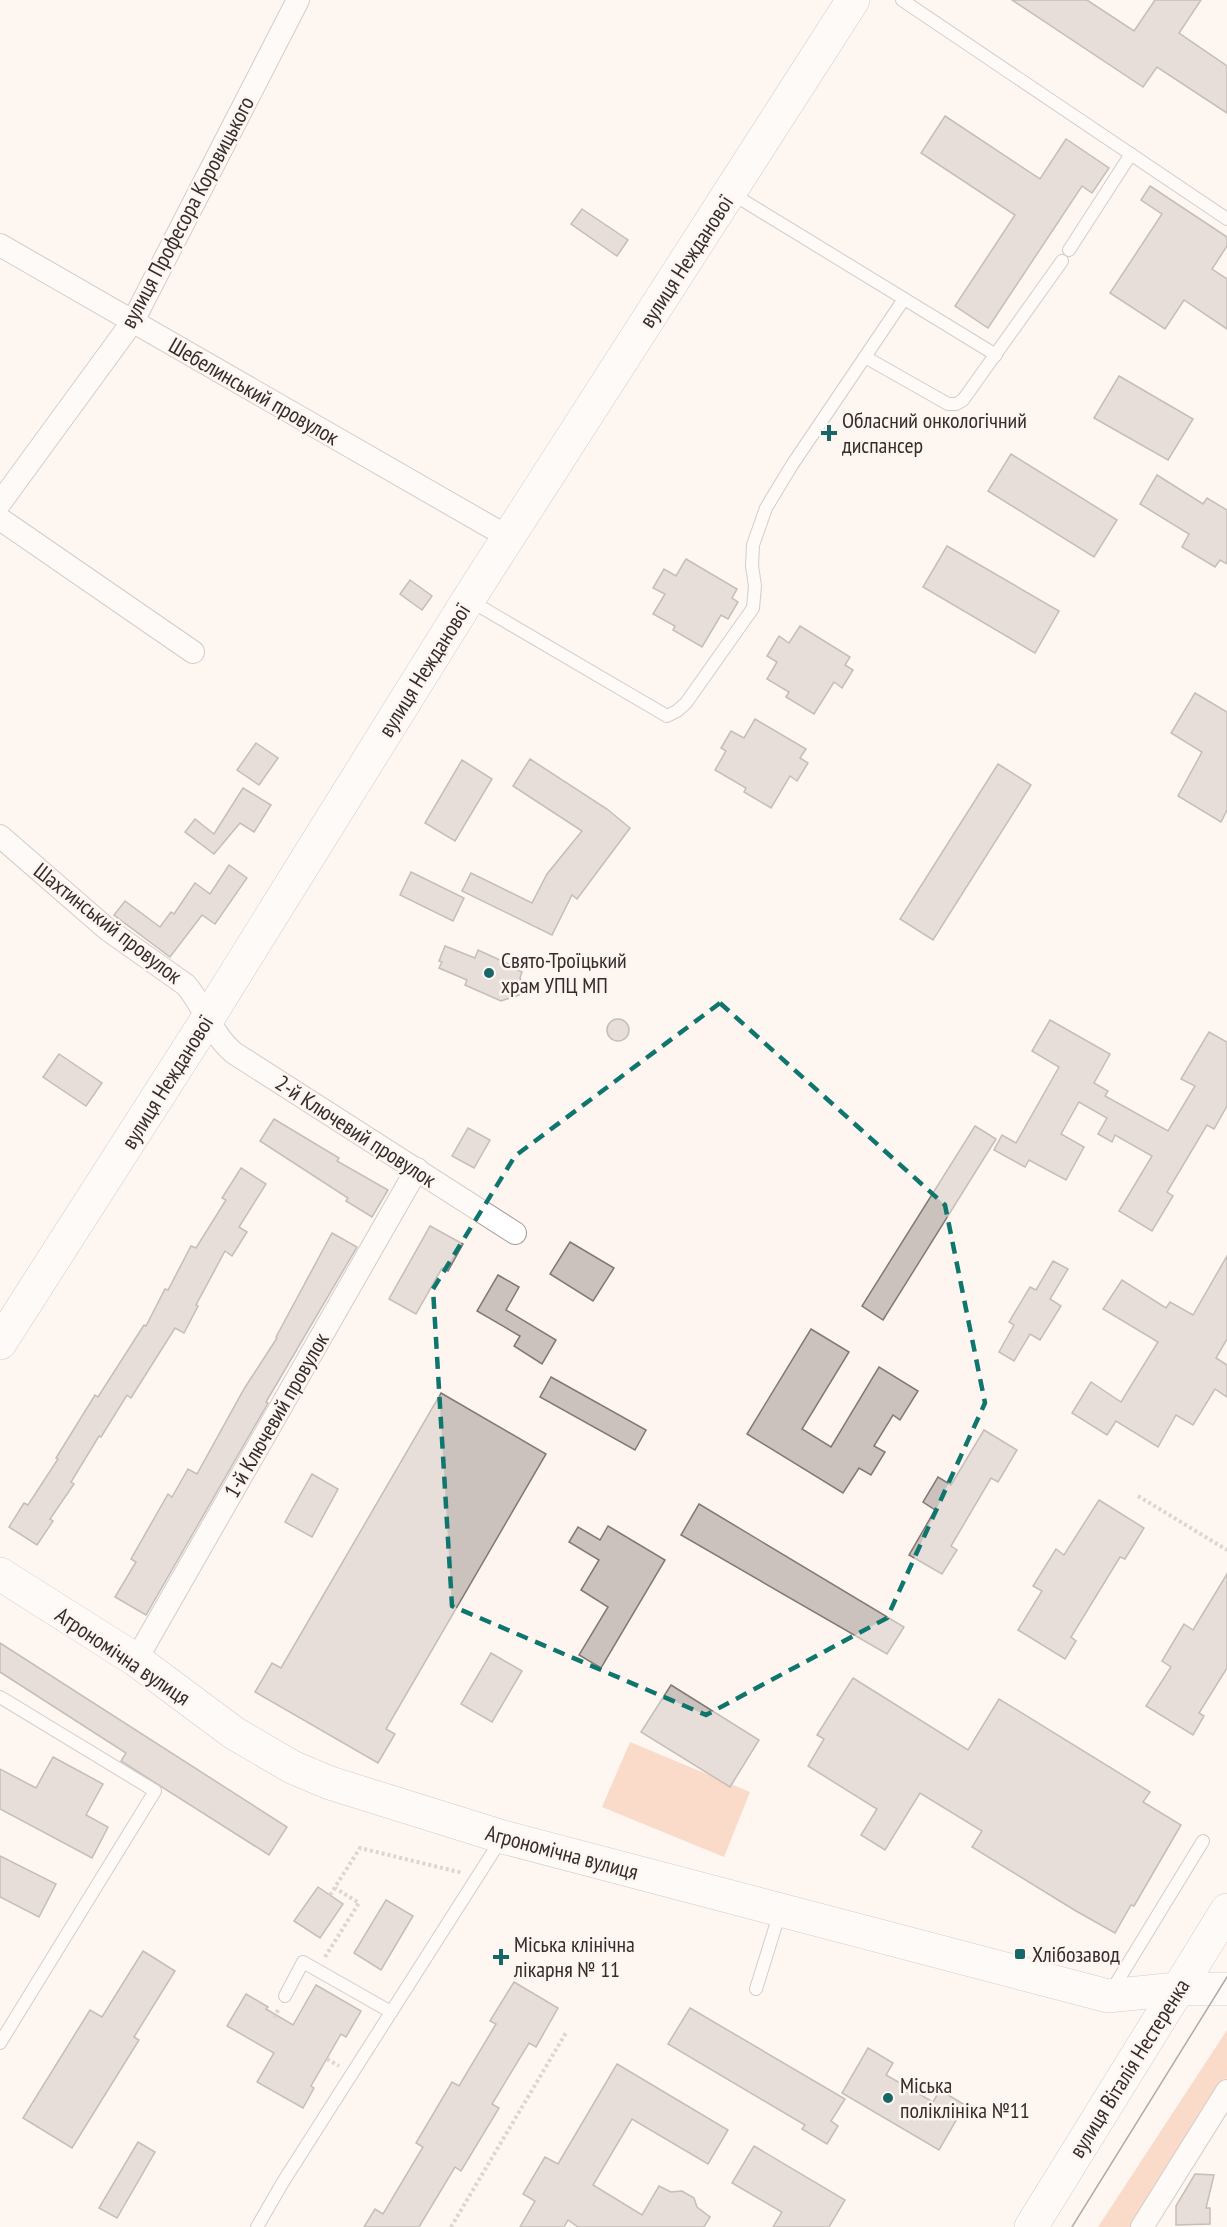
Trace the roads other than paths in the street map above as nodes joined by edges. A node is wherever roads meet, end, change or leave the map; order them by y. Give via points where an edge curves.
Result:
1 (298, 0) edge
2 (854, 0) edge
3 (902, 0) edge
4 (1131, 154) junction
5 (730, 193) junction
6 (1227, 219) edge
7 (0, 245) edge
8 (904, 298) junction
9 (133, 321) junction
10 (996, 355) junction
11 (865, 357) junction
12 (0, 503) edge
13 (0, 519) edge
14 (508, 537) junction
15 (468, 600) junction
16 (193, 652) dead end
17 (0, 836) edge
18 (208, 1018) junction
19 (417, 1169) junction
20 (515, 1233) dead end
21 (0, 1343) edge
22 (0, 1574) edge
23 (136, 1660) junction
24 (0, 1697) edge
25 (503, 1837) junction
26 (1203, 1841) dead end
27 (1227, 1910) edge
28 (780, 1911) junction
29 (756, 1989) dead end
30 (1177, 1989) junction
31 (1227, 1989) edge
32 (285, 1996) dead end
33 (1108, 1996) junction
34 (391, 2012) junction
35 (0, 2043) edge
36 (1136, 2055) junction
37 (1227, 2091) edge
38 (257, 2227) edge
39 (1031, 2227) edge
40 (1142, 2227) edge

1 - 9 street, вулиця Професора Коровицького
2 - 5 street, вулиця Нежданової
3 - 4 lane
4 - 6 lane
4 - 10 lane
5 - 8 lane
5 - 14 street, вулиця Нежданової
7 - 9 street, Шебелинський провулок
8 - 10 lane
8 - 11 lane
9 - 12 street, вулиця Професора Коровицького
9 - 14 street, Шебелинський провулок
10 - 11 lane via 956,404 948,404
11 - 15 lane via 766,508 753,545 753,608 677,711 666,716
13 - 16 street
14 - 15 street, вулиця Нежданової
15 - 18 street, вулиця Нежданової
17 - 18 street, Шахтинський провулок via 107,929 186,985
18 - 19 street, 2-й Ключевий провулок via 224,1045 234,1053
18 - 21 street, вулиця Нежданової
19 - 20 street, 2-й Ключевий провулок
19 - 23 street, 1-й Ключевий провулок
22 - 23 street, Агрономічна вулиця
23 - 25 street, Агрономічна вулиця via 234,1733 292,1767 379,1800
24 - 35 lane via 155,1791
25 - 28 street, Агрономічна вулиця
25 - 34 lane
26 - 33 lane
27 - 30 street, вулиця Віталія Нестеренка
28 - 29 lane
28 - 33 street, Агрономічна вулиця
30 - 31 street, Агрономічна вулиця
30 - 33 street, Агрономічна вулиця
30 - 36 street, вулиця Віталія Нестеренка
32 - 34 lane via 303,1962
33 - 36 street via 1129,2017
34 - 38 lane
36 - 39 street, вулиця Віталія Нестеренка
37 - 40 street

